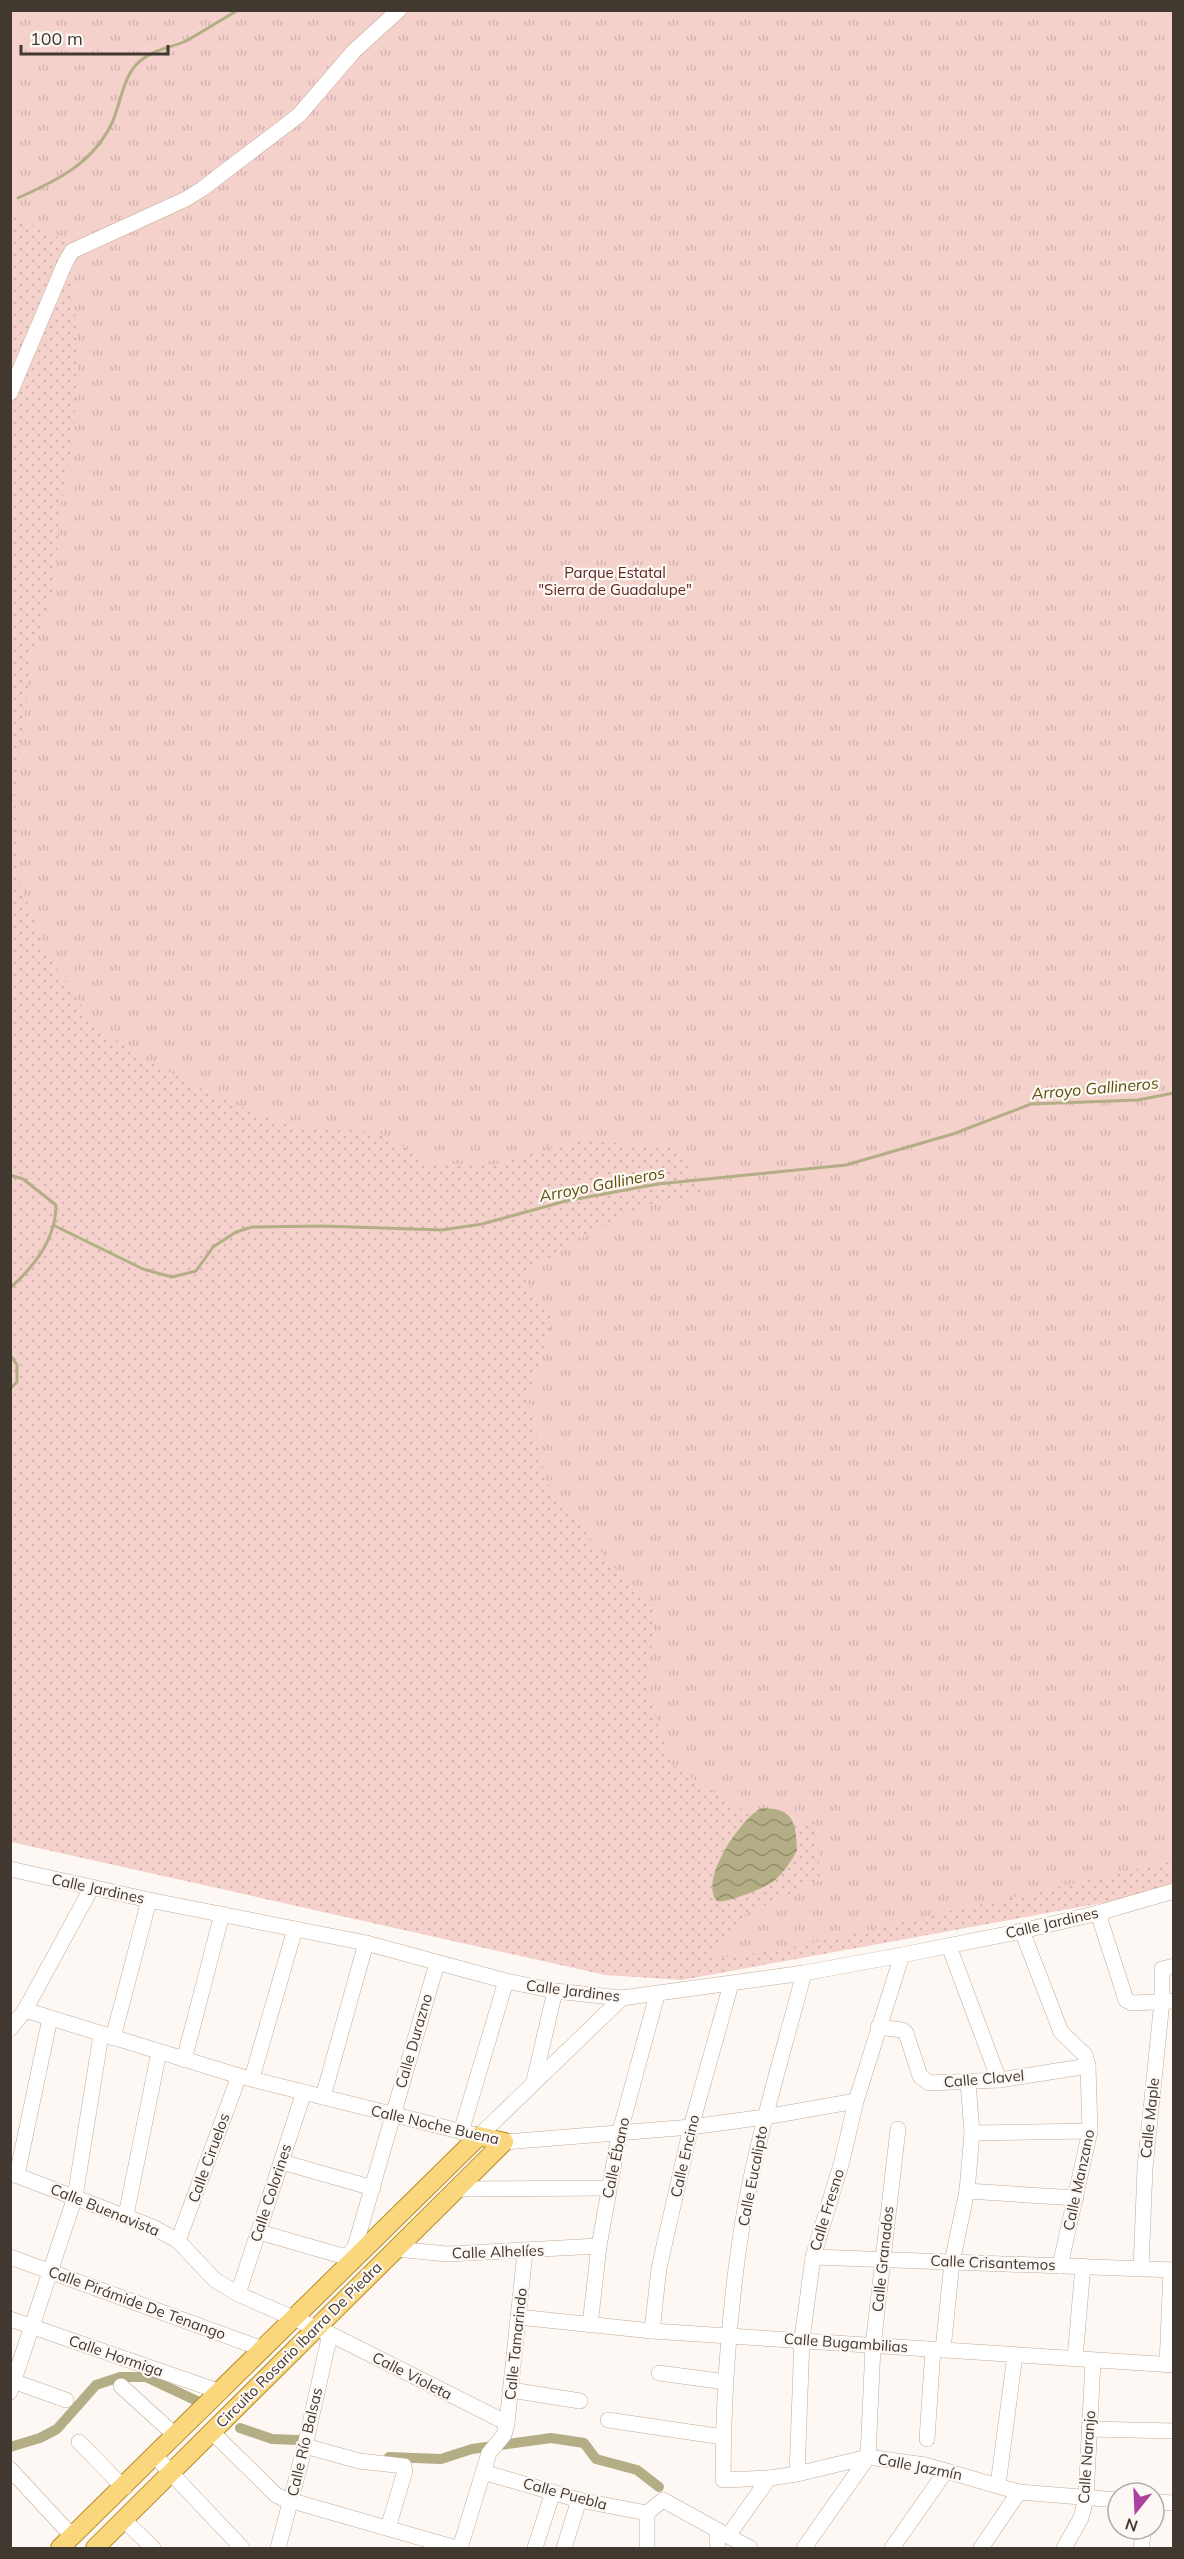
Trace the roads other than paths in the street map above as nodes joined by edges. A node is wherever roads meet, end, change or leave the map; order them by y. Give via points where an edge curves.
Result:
1 (399, 10) edge
2 (10, 393) edge
3 (13, 1875) edge
4 (92, 1887) junction
5 (1173, 1891) edge
6 (149, 1900) junction
7 (1098, 1913) junction
8 (222, 1914) junction
9 (295, 1929) junction
10 (1022, 1931) junction
11 (366, 1943) junction
12 (949, 1946) junction
13 (902, 1955) junction
14 (437, 1963) junction
15 (1168, 1967) edge
16 (804, 1973) junction
17 (506, 1981) junction
18 (731, 1984) junction
19 (555, 1991) junction
20 (657, 1995) junction
21 (622, 1998) junction
22 (1168, 2001) edge
23 (19, 2012) edge
24 (50, 2018) junction
25 (878, 2027) junction
26 (10, 2029) edge
27 (107, 2036) junction
28 (159, 2052) junction
29 (184, 2060) junction
30 (1088, 2066) junction
31 (246, 2077) junction
32 (999, 2080) junction
33 (534, 2081) junction
34 (968, 2082) junction
35 (304, 2092) junction
36 (323, 2097) junction
37 (856, 2101) junction
38 (393, 2116) junction
39 (765, 2117) junction
40 (691, 2127) junction
41 (898, 2129) dead end
42 (1090, 2131) junction
43 (972, 2133) junction
44 (470, 2134) junction
45 (619, 2134) junction
46 (504, 2142) junction
47 (282, 2162) junction
48 (14, 2174) edge
49 (373, 2188) junction
50 (609, 2188) junction
51 (456, 2189) junction
52 (967, 2191) junction
53 (75, 2197) junction
54 (1076, 2198) junction
55 (126, 2215) junction
56 (259, 2232) junction
57 (178, 2241) junction
58 (599, 2246) junction
59 (396, 2249) junction
60 (525, 2252) junction
61 (10, 2257) edge
62 (813, 2257) junction
63 (882, 2259) junction
64 (952, 2262) junction
65 (1060, 2266) junction
66 (1083, 2266) junction
67 (1142, 2269) junction
68 (1172, 2270) edge
69 (50, 2271) junction
70 (238, 2294) junction
71 (518, 2317) junction
72 (10, 2319) edge
73 (295, 2319) junction
74 (590, 2325) junction
75 (32, 2327) junction
76 (323, 2331) junction
77 (652, 2331) junction
78 (728, 2336) junction
79 (802, 2339) junction
80 (873, 2346) junction
81 (263, 2349) junction
82 (938, 2349) junction
83 (1015, 2355) junction
84 (1075, 2359) junction
85 (1093, 2361) junction
86 (1170, 2365) edge
87 (659, 2373) dead end
88 (726, 2382) junction
89 (12, 2385) edge
90 (121, 2385) dead end
91 (511, 2390) junction
92 (221, 2391) junction
93 (66, 2400) dead end
94 (580, 2401) dead end
95 (608, 2420) dead end
96 (505, 2429) junction
97 (1089, 2429) junction
98 (1173, 2431) edge
99 (212, 2432) junction
100 (176, 2436) junction
101 (723, 2437) junction
102 (927, 2439) dead end
103 (79, 2442) dead end
104 (305, 2446) junction
105 (155, 2456) junction
106 (868, 2457) junction
107 (10, 2469) edge
108 (946, 2471) junction
109 (483, 2472) junction
110 (170, 2474) junction
111 (797, 2474) junction
112 (769, 2478) junction
113 (723, 2480) joint
114 (998, 2485) junction
115 (124, 2488) junction
116 (553, 2492) junction
117 (1019, 2492) junction
118 (1086, 2498) junction
119 (1106, 2499) edge
120 (291, 2500) junction
121 (579, 2500) junction
122 (647, 2513) junction
123 (124, 2520) junction
124 (388, 2528) junction
125 (723, 2533) junction
126 (66, 2542) edge
127 (95, 2548) edge
128 (153, 2548) edge
129 (242, 2548) edge
130 (278, 2548) edge
131 (456, 2548) edge
132 (460, 2548) edge
133 (535, 2548) edge
134 (564, 2548) edge
135 (647, 2548) edge
136 (718, 2548) edge
137 (750, 2548) edge
138 (804, 2548) edge
139 (892, 2548) edge
140 (981, 2548) edge
141 (1064, 2548) edge

1 - 2 street via 354,51 299,115 202,189 72,251
3 - 4 street, Calle Jardines
4 - 6 street, Calle Jardines
4 - 23 street
5 - 7 street, Calle Jardines
6 - 8 street, Calle Jardines
6 - 27 street
7 - 10 street, Calle Jardines
7 - 22 street via 1126,2000
8 - 9 street, Calle Jardines
8 - 29 street
9 - 11 street, Calle Jardines
9 - 31 street, Calle Ciruelos
10 - 12 street, Calle Jardines
10 - 30 street via 1061,2032 1085,2055
11 - 14 street, Calle Jardines
11 - 36 street
12 - 13 street, Calle Jardines
12 - 32 street
13 - 16 street, Calle Jardines
13 - 25 street, Calle Fresno
14 - 17 street, Calle Jardines
14 - 38 street, Calle Durazno
15 - 22 street, Calle Maple
16 - 18 street, Calle Jardines
16 - 39 street, Calle Eucalipto
17 - 19 street, Calle Jardines
17 - 44 street
18 - 20 street, Calle Jardines
18 - 40 street, Calle Encino
19 - 21 street, Calle Jardines
19 - 33 street
20 - 21 street, Calle Jardines
20 - 45 street, Calle Ébano
21 - 33 street
22 - 67 street, Calle Maple via 1145,2168
23 - 24 street, Calle Noche Buena
23 - 26 street
24 - 27 street, Calle Noche Buena
24 - 48 street
25 - 34 street, Calle Clavel via 906,2033 923,2080
25 - 37 street, Calle Fresno
27 - 28 street, Calle Noche Buena
27 - 53 street
28 - 29 street, Calle Noche Buena
28 - 55 street
29 - 31 street, Calle Noche Buena
30 - 32 street, Calle Clavel
30 - 42 street, Calle Manzano
31 - 35 street, Calle Noche Buena
31 - 57 street, Calle Ciruelos
32 - 34 street, Calle Clavel
33 - 44 street
34 - 43 street
35 - 36 street, Calle Noche Buena
35 - 47 street, Calle Colorines
36 - 38 street, Calle Noche Buena
37 - 39 street, Calle Noche Buena
37 - 62 street, Calle Fresno
38 - 44 street, Calle Noche Buena
38 - 49 street, Calle Durazno
39 - 40 street, Calle Noche Buena
39 - 78 street, Calle Eucalipto via 742,2225
40 - 45 street, Calle Noche Buena
40 - 77 street, Calle Encino via 659,2268
41 - 63 street, Calle Granados
42 - 43 street
42 - 54 street, Calle Manzano
43 - 52 street
44 - 46 main road, Calle Noche Buena
44 - 73 main road
45 - 46 street, Calle Noche Buena
45 - 50 street, Calle Ébano
46 - 51 main road, Circuito Rosario Ibarra De Piedra
47 - 49 street
47 - 56 street, Calle Colorines
48 - 53 street, Calle Buenavista
49 - 56 street, Calle Durazno via 356,2247 348,2255
50 - 51 street
50 - 58 street, Calle Ébano
51 - 59 main road, Circuito Rosario Ibarra De Piedra
52 - 54 street
52 - 64 street
53 - 55 street, Calle Buenavista
53 - 69 street
54 - 65 street, Calle Manzano
55 - 57 street, Calle Buenavista
56 - 70 street, Calle Colorines
57 - 70 street, Calle Buenavista via 215,2280
58 - 60 street, Calle Alhelíes
58 - 74 street, Calle Ébano
59 - 60 street, Calle Alhelíes via 447,2254
59 - 76 main road, Circuito Rosario Ibarra De Piedra
60 - 71 street, Calle Tamarindo
61 - 69 street, Calle Pirámide De Tenango
62 - 63 street, Calle Crisantemos
62 - 79 street, Calle Fresno
63 - 64 street, Calle Crisantemos
63 - 80 street, Calle Granados
64 - 65 street, Calle Crisantemos
64 - 82 street
65 - 66 street, Calle Crisantemos
66 - 67 street, Calle Crisantemos
66 - 84 street
67 - 68 street, Calle Crisantemos
68 - 86 street
69 - 75 street
69 - 81 street, Calle Pirámide De Tenango
70 - 73 street, Calle Buenavista
71 - 74 street, Calle Bugambilias
71 - 91 street, Calle Tamarindo
72 - 75 street, Calle Hormiga
73 - 76 street, Calle Buenavista
73 - 81 main road
74 - 77 street, Calle Bugambilias
75 - 89 street
75 - 92 street, Calle Hormiga
76 - 96 street, Calle Violeta
76 - 99 main road, Circuito Rosario Ibarra De Piedra
76 - 104 street, Calle Río Balsas
77 - 78 street, Calle Bugambilias
78 - 79 street, Calle Bugambilias
78 - 88 street, Calle Eucalipto
79 - 80 street, Calle Bugambilias
79 - 111 street, Calle Fresno
80 - 82 street, Calle Bugambilias
80 - 106 street, Calle Granados
81 - 92 main road
82 - 83 street, Calle Bugambilias
82 - 102 street
83 - 84 street, Calle Bugambilias
83 - 114 street
84 - 85 street, Calle Bugambilias
85 - 86 street, Calle Bugambilias
85 - 97 street, Calle Naranjo
87 - 88 street
88 - 101 street, Calle Eucalipto
89 - 93 street
90 - 100 street
91 - 94 street
91 - 96 street, Calle Tamarindo
92 - 100 main road
95 - 101 street
96 - 109 street via 489,2453
97 - 98 street
97 - 118 street, Calle Naranjo
99 - 110 main road, Circuito Rosario Ibarra De Piedra
99 - 120 street via 276,2495
100 - 105 main road
101 - 113 street, Calle Eucalipto
103 - 115 street
104 - 120 street, Calle Río Balsas
104 - 124 street via 359,2461 404,2466
105 - 110 street
105 - 115 main road
106 - 108 street, Calle Jazmín
106 - 111 street, Calle Jazmín
106 - 138 street
107 - 126 street
108 - 114 street, Calle Jazmín
108 - 139 street
109 - 116 street, Calle Puebla
109 - 132 street
110 - 123 main road, Circuito Rosario Ibarra De Piedra
110 - 129 street
111 - 112 street, Calle Jazmín
112 - 113 street, Calle Jazmín
112 - 125 street
114 - 117 street, Calle Jazmín
115 - 126 main road
116 - 121 street, Calle Puebla
116 - 133 street
117 - 118 street, Calle Jazmín
117 - 140 street
118 - 119 street, Calle Jazmín
118 - 141 street, Calle Naranjo via 1081,2518
120 - 124 street
120 - 130 street, Calle Río Balsas
121 - 122 street, Calle Puebla
121 - 134 street
122 - 125 street via 663,2500
122 - 135 street
123 - 127 main road, Circuito Rosario Ibarra De Piedra
123 - 128 street
124 - 131 street
125 - 136 street
125 - 137 street

